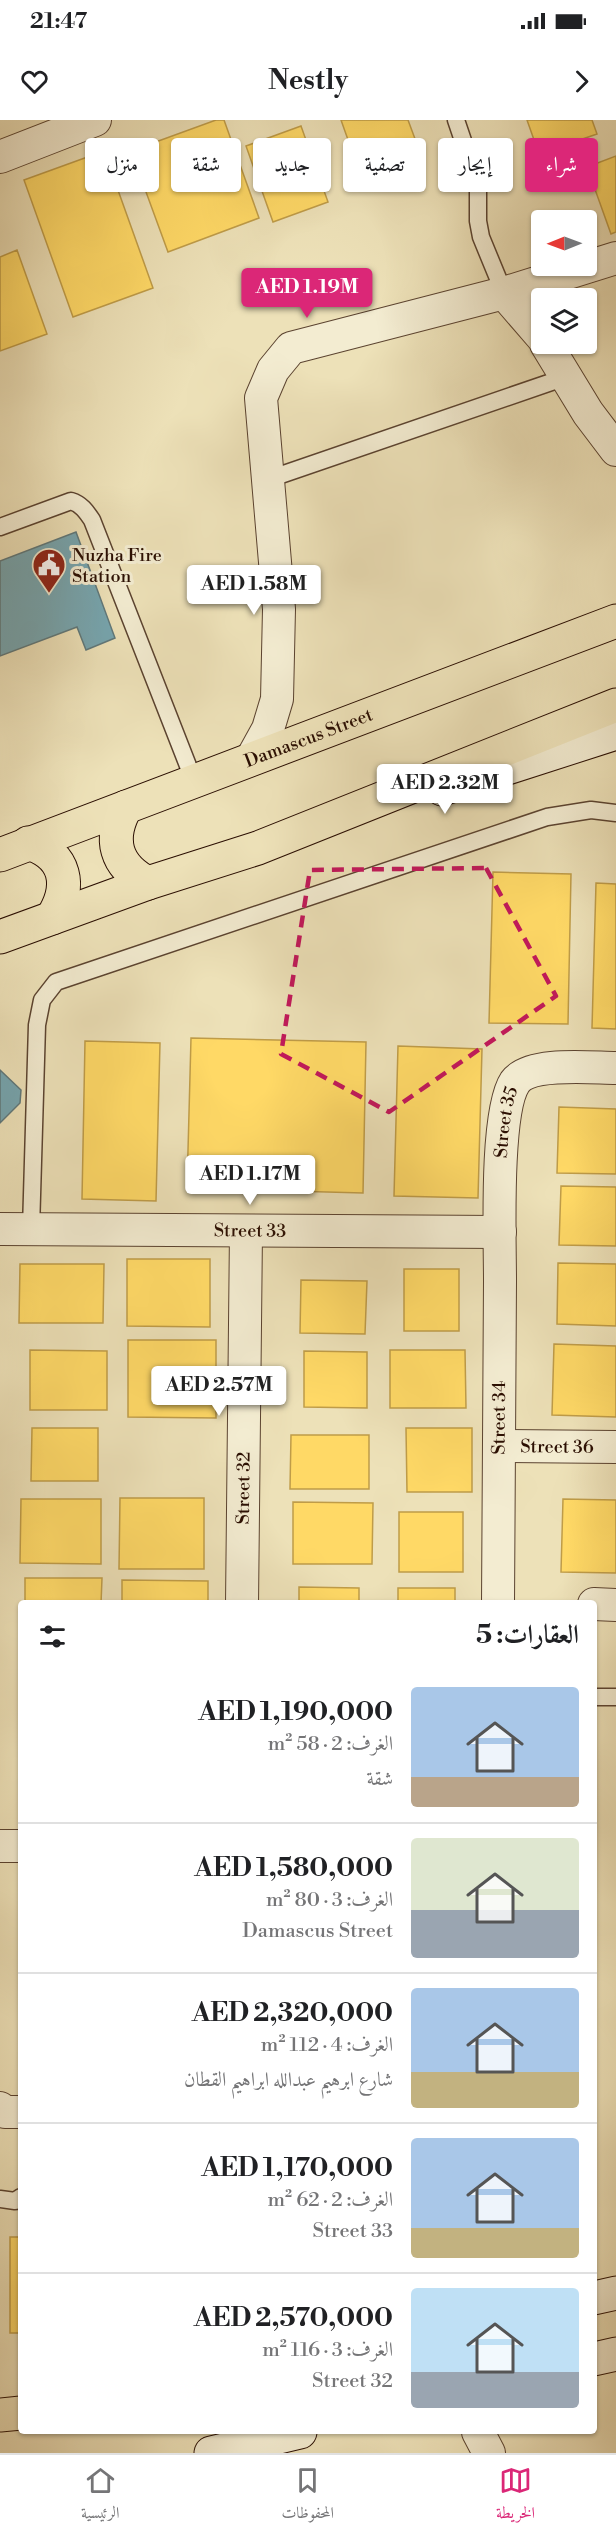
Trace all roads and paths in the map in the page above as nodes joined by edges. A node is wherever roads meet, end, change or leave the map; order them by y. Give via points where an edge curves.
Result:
1 (95, 120) edge
2 (456, 120) edge
3 (0, 157) edge
4 (616, 258) edge
5 (504, 293) junction
6 (531, 324) edge
7 (552, 354) edge
8 (566, 377) junction
9 (616, 450) edge
10 (268, 479) junction
11 (0, 527) edge
12 (616, 621) edge
13 (616, 705) edge
14 (616, 733) edge
15 (252, 758) junction
16 (194, 781) junction
17 (126, 807) junction
18 (616, 813) edge
19 (258, 848) junction
20 (14, 849) edge
21 (148, 883) junction
22 (52, 918) junction
23 (0, 937) edge
24 (616, 1068) edge
25 (0, 1229) edge
26 (31, 1229) junction
27 (246, 1231) junction
28 (500, 1232) junction
29 (499, 1446) junction
30 (616, 1447) edge
31 (242, 1600) edge
32 (498, 1600) edge
33 (597, 1604) edge
34 (616, 1605) edge
35 (597, 1697) edge
36 (616, 1697) edge
37 (0, 1846) edge
38 (18, 1846) edge
39 (0, 2108) edge
40 (18, 2112) edge
41 (18, 2198) edge
42 (0, 2199) edge
43 (616, 2293) edge
44 (597, 2297) edge
45 (616, 2354) edge
46 (597, 2358) edge
47 (18, 2413) edge
48 (0, 2415) edge
49 (18, 2420) edge
50 (0, 2424) edge
51 (292, 2434) edge
52 (479, 2434) edge
53 (500, 2434) edge
54 (211, 2453) edge
55 (489, 2453) edge
56 (494, 2453) edge

1 - 3 street
2 - 5 lane via 478,185 481,237
4 - 5 street
5 - 6 street
5 - 10 street via 291,348 273,370 261,398
7 - 8 street
8 - 9 street
8 - 10 lane
10 - 15 street via 279,609 277,699 268,729
11 - 16 lane via 71,501 86,510
12 - 15 main road, Damascus Street
13 - 19 main road
14 - 19 street
15 - 16 main road, Damascus Street
16 - 17 main road, Damascus Street
17 - 20 main road, Damascus Street
17 - 21 main road via 118,820 118,851 129,870
18 - 26 lane via 591,810 547,817 56,982 42,1000 37,1025
19 - 21 main road
20 - 22 main road via 40,846 58,863 63,874 63,895
21 - 22 main road
22 - 23 main road
24 - 28 street, Street 35 via 554,1068 531,1071 516,1081 504,1118
25 - 26 street, Street 33
26 - 27 street, Street 33
27 - 28 street, Street 33
27 - 31 street, Street 32
28 - 29 street, Street 34
29 - 30 street, Street 36
29 - 32 street, Street 34
33 - 34 street
35 - 36 lane
37 - 38 street
39 - 40 street
41 - 42 lane
43 - 44 street
45 - 46 street
47 - 48 main road
49 - 50 street
51 - 54 street
52 - 55 street
53 - 56 street

